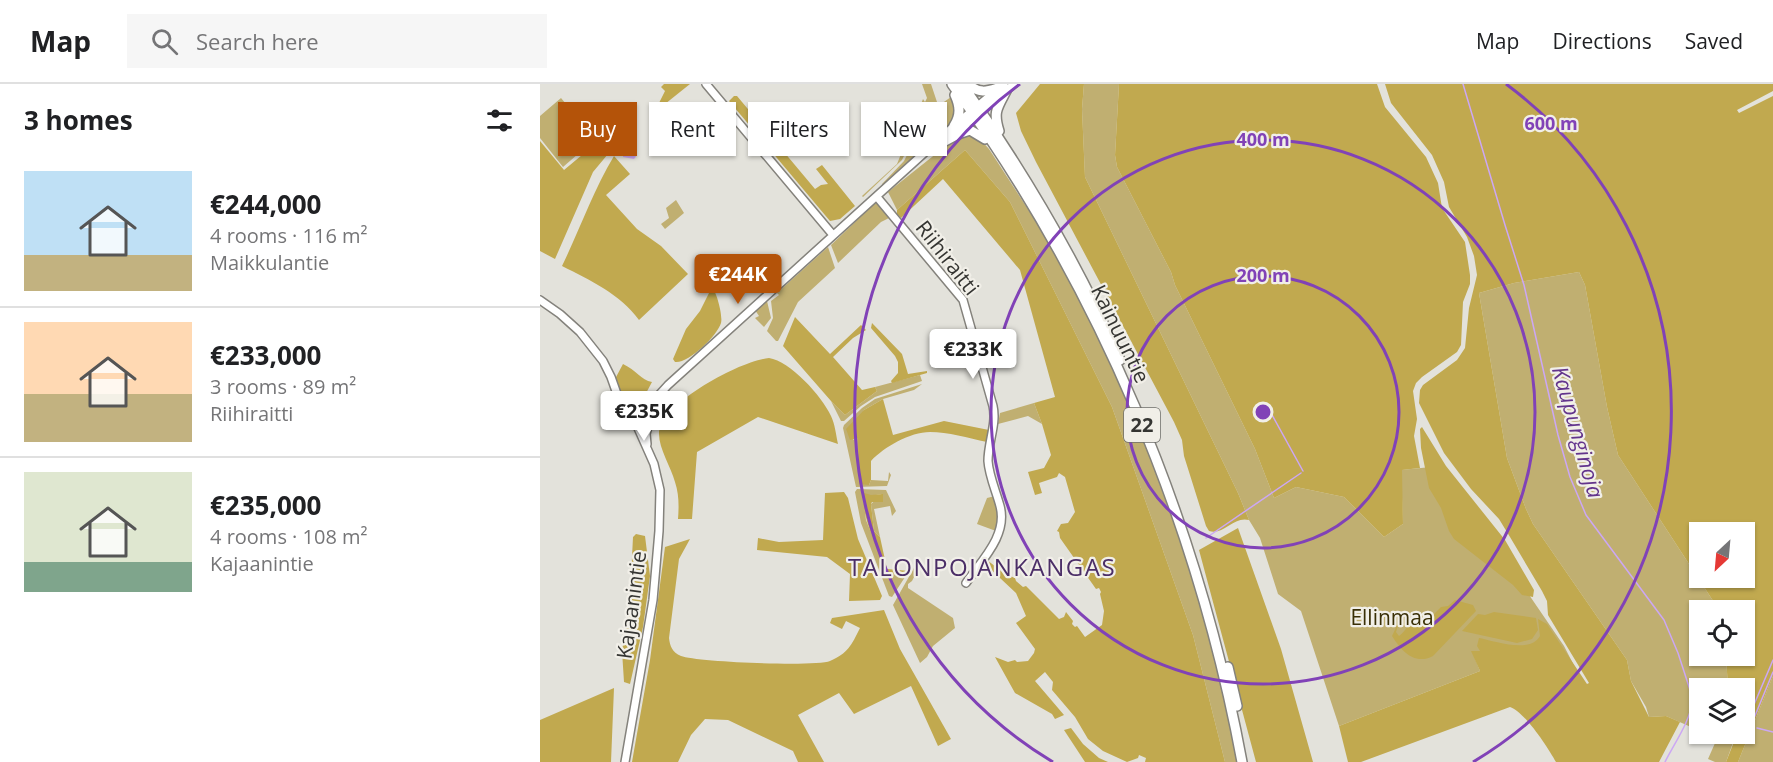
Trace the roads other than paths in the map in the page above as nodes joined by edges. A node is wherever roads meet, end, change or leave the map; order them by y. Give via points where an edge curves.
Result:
1 (706, 84) edge
2 (951, 84) edge
3 (962, 84) edge
4 (968, 84) edge
5 (1014, 84) edge
6 (1004, 87) edge
7 (976, 111) junction
8 (954, 126) junction
9 (947, 132) edge
10 (947, 139) edge
11 (947, 140) edge
12 (997, 142) junction
13 (921, 156) edge
14 (877, 197) junction
15 (833, 235) junction
16 (540, 300) edge
17 (661, 393) junction
18 (639, 421) junction
19 (649, 424) junction
20 (649, 453) junction
21 (966, 583) dead end
22 (625, 762) edge
23 (1242, 762) edge
24 (1248, 762) edge

1 - 15 main road
2 - 7 highway, Kainuuntie / 22
2 - 8 highway via 960,113
3 - 7 highway, Kainuuntie / 22
4 - 6 highway via 983,92
5 - 6 main road
6 - 7 main road
6 - 12 highway via 995,112
7 - 8 main road
7 - 10 main road
7 - 12 highway, Kainuuntie / 22
8 - 9 main road
11 - 12 highway via 970,130
12 - 23 highway, Kainuuntie / 22 via 1108,348 1164,478 1222,666
12 - 24 highway, Kainuuntie / 22 via 1043,208 1114,345 1169,476 1221,640
13 - 14 main road
14 - 15 main road
14 - 21 main road, Riihiraitti via 963,300 993,406 988,462 1002,523 999,535
15 - 17 main road
16 - 18 main road via 592,345 611,377 622,408
17 - 18 main road
17 - 19 main road
18 - 19 main road via 646,417
18 - 19 main road via 643,430
18 - 20 main road, Kajaanintie
19 - 20 main road, Kajaanintie
20 - 22 main road, Kajaanintie via 660,490 659,531 653,600

